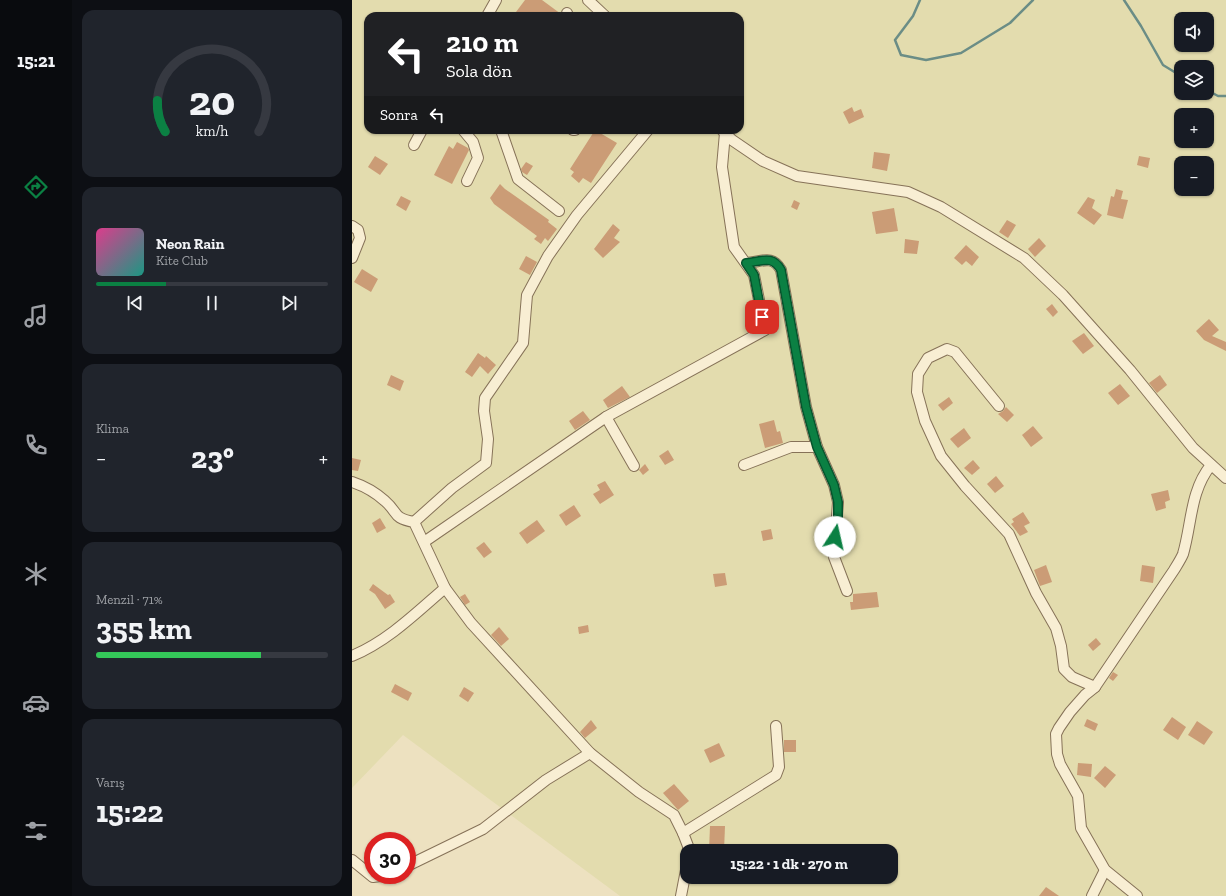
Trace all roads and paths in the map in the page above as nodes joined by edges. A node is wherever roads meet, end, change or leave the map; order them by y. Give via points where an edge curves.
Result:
1 (496, 0) edge
2 (588, 0) edge
3 (488, 12) edge
4 (601, 12) edge
5 (420, 134) edge
6 (466, 134) edge
7 (502, 134) edge
8 (645, 134) edge
9 (724, 134) edge
10 (726, 134) edge
11 (414, 145) dead end
12 (467, 181) dead end
13 (559, 211) dead end
14 (352, 226) edge
15 (352, 258) edge
16 (746, 263) junction
17 (999, 406) dead end
18 (606, 418) junction
19 (817, 447) junction
20 (744, 465) dead end
21 (1211, 465) junction
22 (634, 466) dead end
23 (1226, 478) edge
24 (352, 482) edge
25 (414, 522) junction
26 (424, 542) junction
27 (445, 588) junction
28 (847, 591) dead end
29 (352, 656) edge
30 (1095, 687) junction
31 (776, 726) dead end
32 (590, 753) junction
33 (683, 833) junction
34 (687, 844) edge
35 (352, 860) edge
36 (416, 862) edge
37 (364, 870) edge
38 (1105, 870) junction
39 (683, 884) edge
40 (681, 896) edge
41 (1092, 896) edge
42 (1137, 896) edge

1 - 3 street
2 - 4 street
5 - 11 street
6 - 12 street via 473,142 478,158
7 - 13 street via 518,179
8 - 25 street via 577,215 548,256 527,295 523,343 485,398 488,439 486,463 452,488
9 - 16 street via 722,167 734,247
10 - 21 street via 763,162 797,176 908,192 941,207 1024,258 1063,295 1130,370 1192,448
14 - 15 street via 358,230 360,238
16 - 18 street via 754,275 764,330
16 - 19 street via 770,259 776,262 781,270 805,400
17 - 30 street via 955,352 946,349 928,358 918,374 917,392 925,421 941,456 1009,534 1036,593 1056,628 1064,669 1072,677
18 - 22 street
18 - 26 street
19 - 20 street via 792,446
19 - 28 street via 834,485 838,502 834,557
21 - 23 street
21 - 30 street via 1202,476 1195,494 1182,555
24 - 25 street via 364,486 386,501 400,520
25 - 26 street
26 - 27 street
27 - 29 street via 396,630 365,651
27 - 32 street via 471,623
30 - 38 street via 1066,717 1056,734 1056,743 1060,764 1078,796 1081,828
31 - 33 street via 779,767 776,775
32 - 33 street via 639,792 674,815
32 - 36 street via 546,780 483,829
33 - 34 street
35 - 37 street
38 - 41 street
38 - 42 street
39 - 40 street

